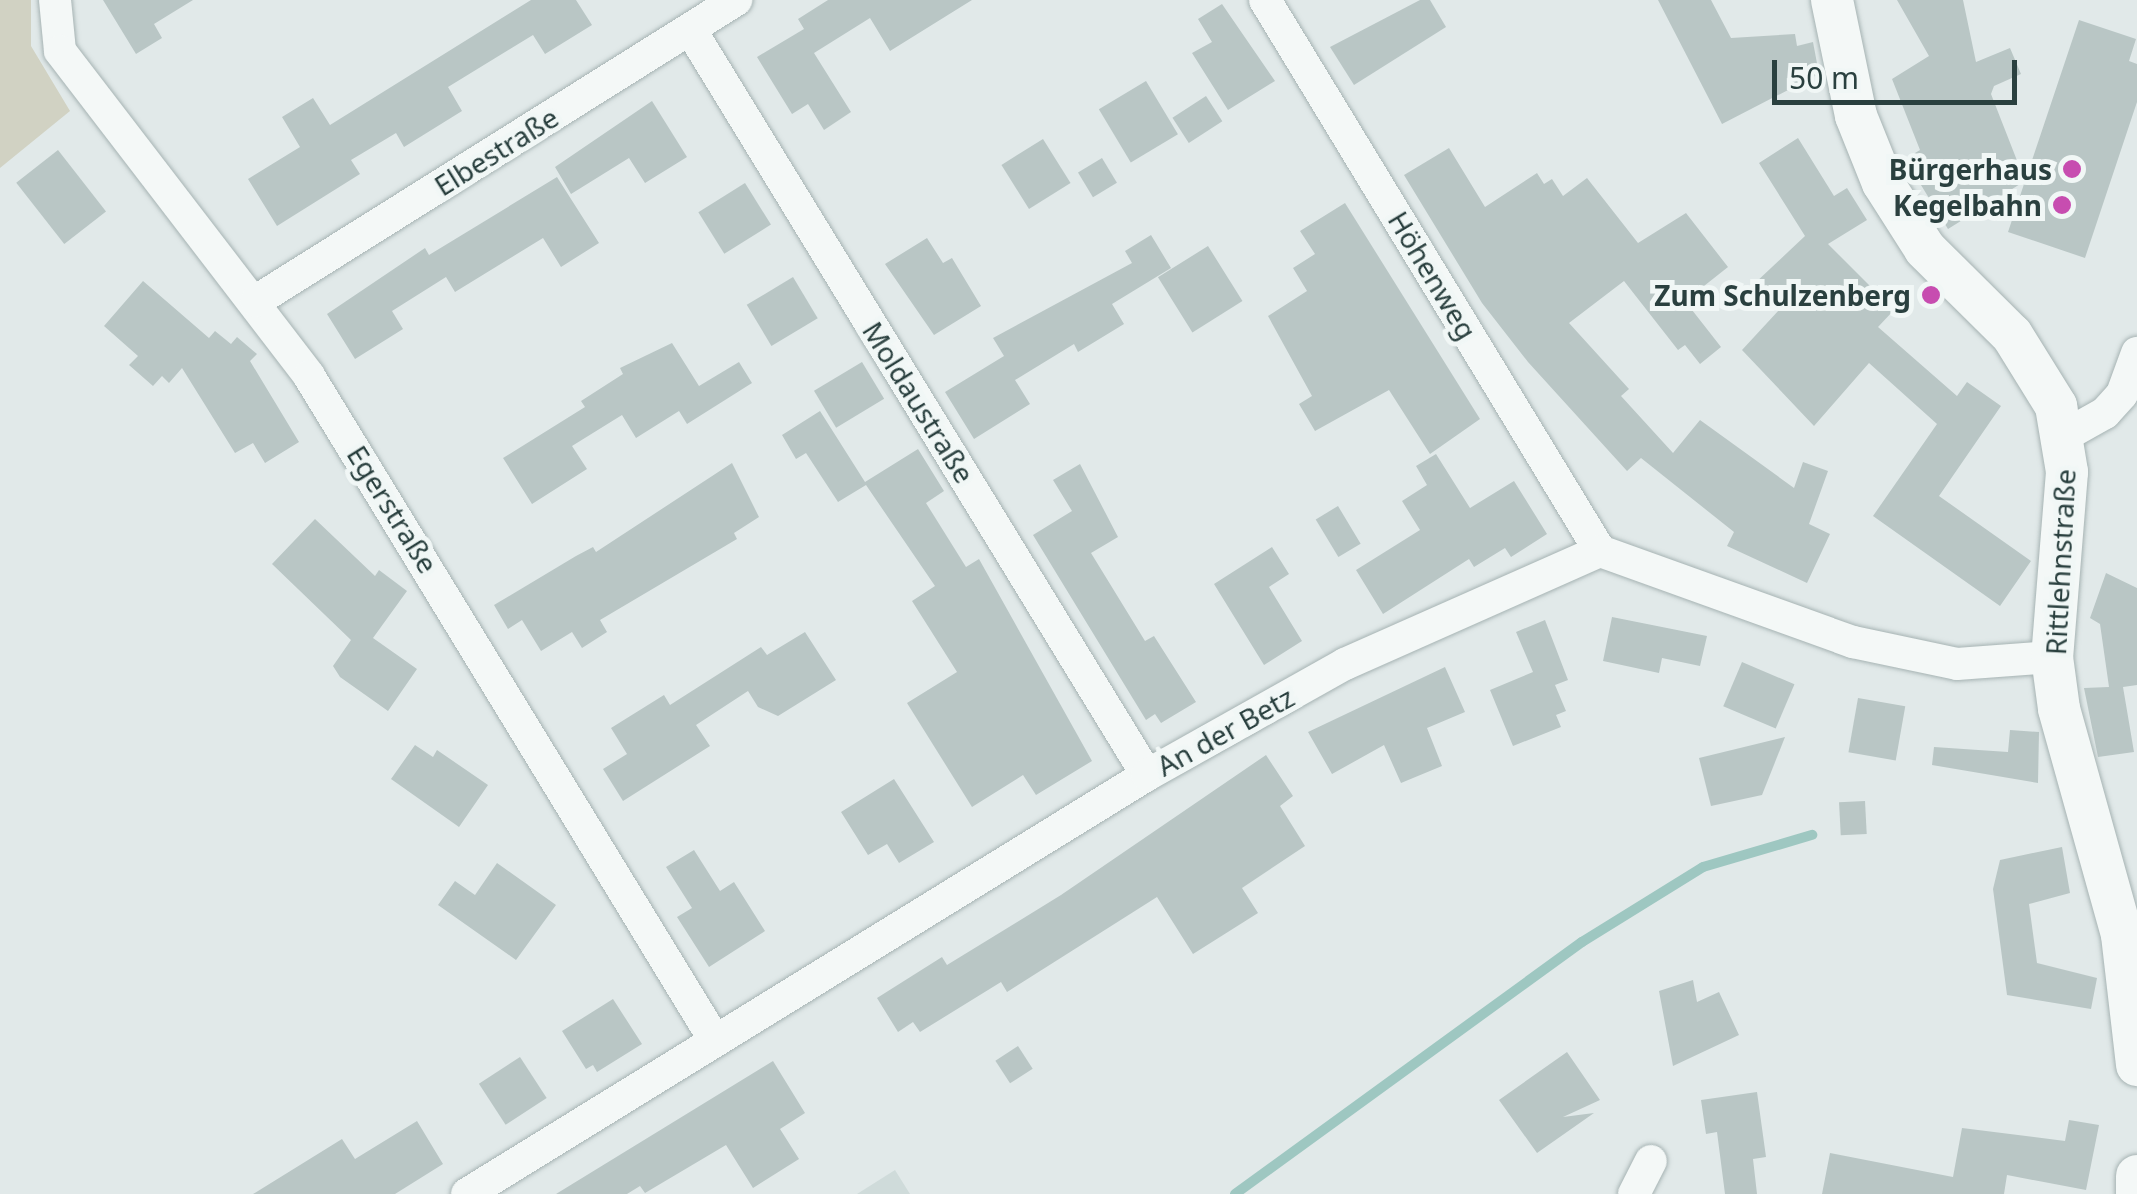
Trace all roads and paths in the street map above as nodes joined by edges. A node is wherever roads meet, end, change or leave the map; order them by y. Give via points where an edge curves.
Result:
1 (55, 0) edge
2 (736, 0) edge
3 (1265, 0) edge
4 (1832, 0) edge
5 (690, 29) junction
6 (256, 301) junction
7 (2137, 353) edge
8 (2064, 436) junction
9 (1600, 551) junction
10 (2052, 658) junction
11 (1147, 775) junction
12 (2125, 893) edge
13 (714, 1039) junction
14 (2137, 1065) edge
15 (1651, 1161) dead end
16 (2137, 1176) edge
17 (467, 1194) edge
18 (1634, 1194) edge
19 (2136, 1194) edge

1 - 6 street, Egerstraße via 60,51
2 - 5 street, Elbestraße
3 - 9 street, Höhenweg
4 - 8 street, Rittlehnstraße via 1856,116 1882,182 1926,249 2032,360
5 - 6 street, Elbestraße
5 - 11 street, Moldaustraße
6 - 13 street, Egerstraße via 433,573
7 - 8 street via 2122,394 2105,413
8 - 10 street, Rittlehnstraße
9 - 10 street via 1853,642 1957,664
9 - 11 street, An der Betz via 1345,664
10 - 12 street, Rittlehnstraße via 2059,709
11 - 13 street, An der Betz
12 - 14 street, Rittlehnstraße
13 - 17 street, An der Betz
15 - 18 street
16 - 19 street

